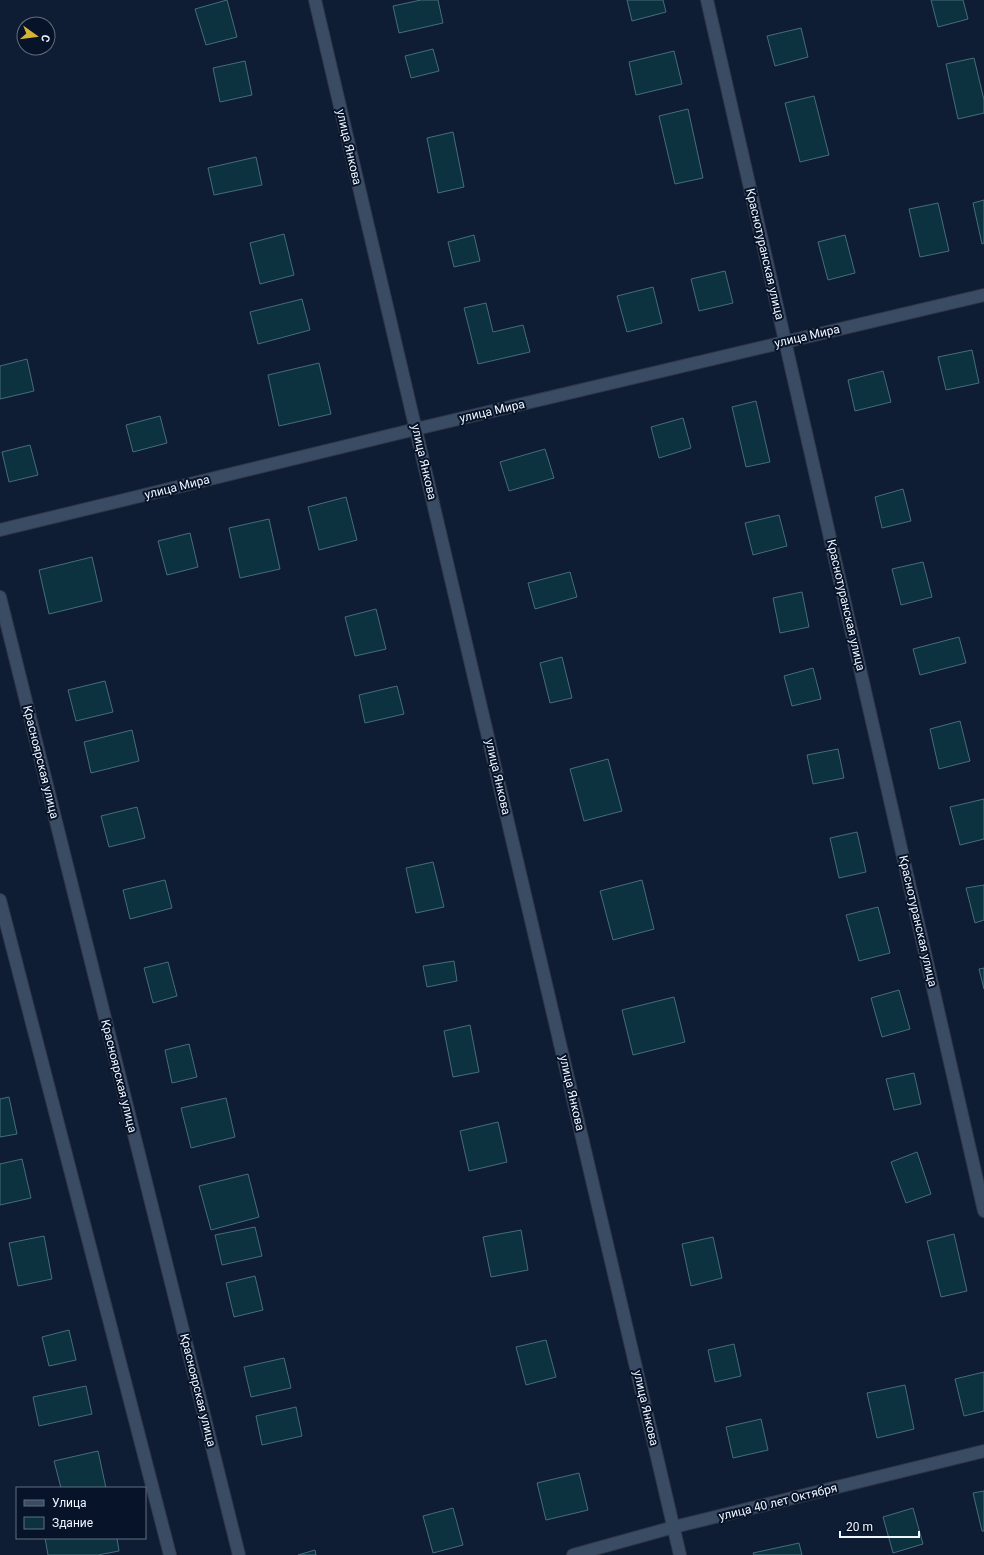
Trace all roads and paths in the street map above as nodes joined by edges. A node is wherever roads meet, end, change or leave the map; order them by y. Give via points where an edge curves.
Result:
1 (315, 0) edge
2 (707, 0) edge
3 (984, 295) edge
4 (785, 342) junction
5 (416, 429) junction
6 (0, 530) edge
7 (0, 597) edge
8 (0, 900) edge
9 (984, 1211) edge
10 (984, 1451) edge
11 (674, 1527) junction
12 (170, 1555) edge
13 (239, 1555) edge
14 (573, 1555) edge
15 (680, 1555) edge

1 - 5 street, улица Янкова
2 - 4 street, Краснотуранская улица
3 - 4 street, улица Мира
4 - 5 street, улица Мира
4 - 9 street, Краснотуранская улица
5 - 6 street, улица Мира
5 - 11 street, улица Янкова
7 - 13 street, Красноярская улица
8 - 12 street
10 - 11 street, улица 40 лет Октября
11 - 14 street, улица 40 лет Октября
11 - 15 street, улица Янкова

